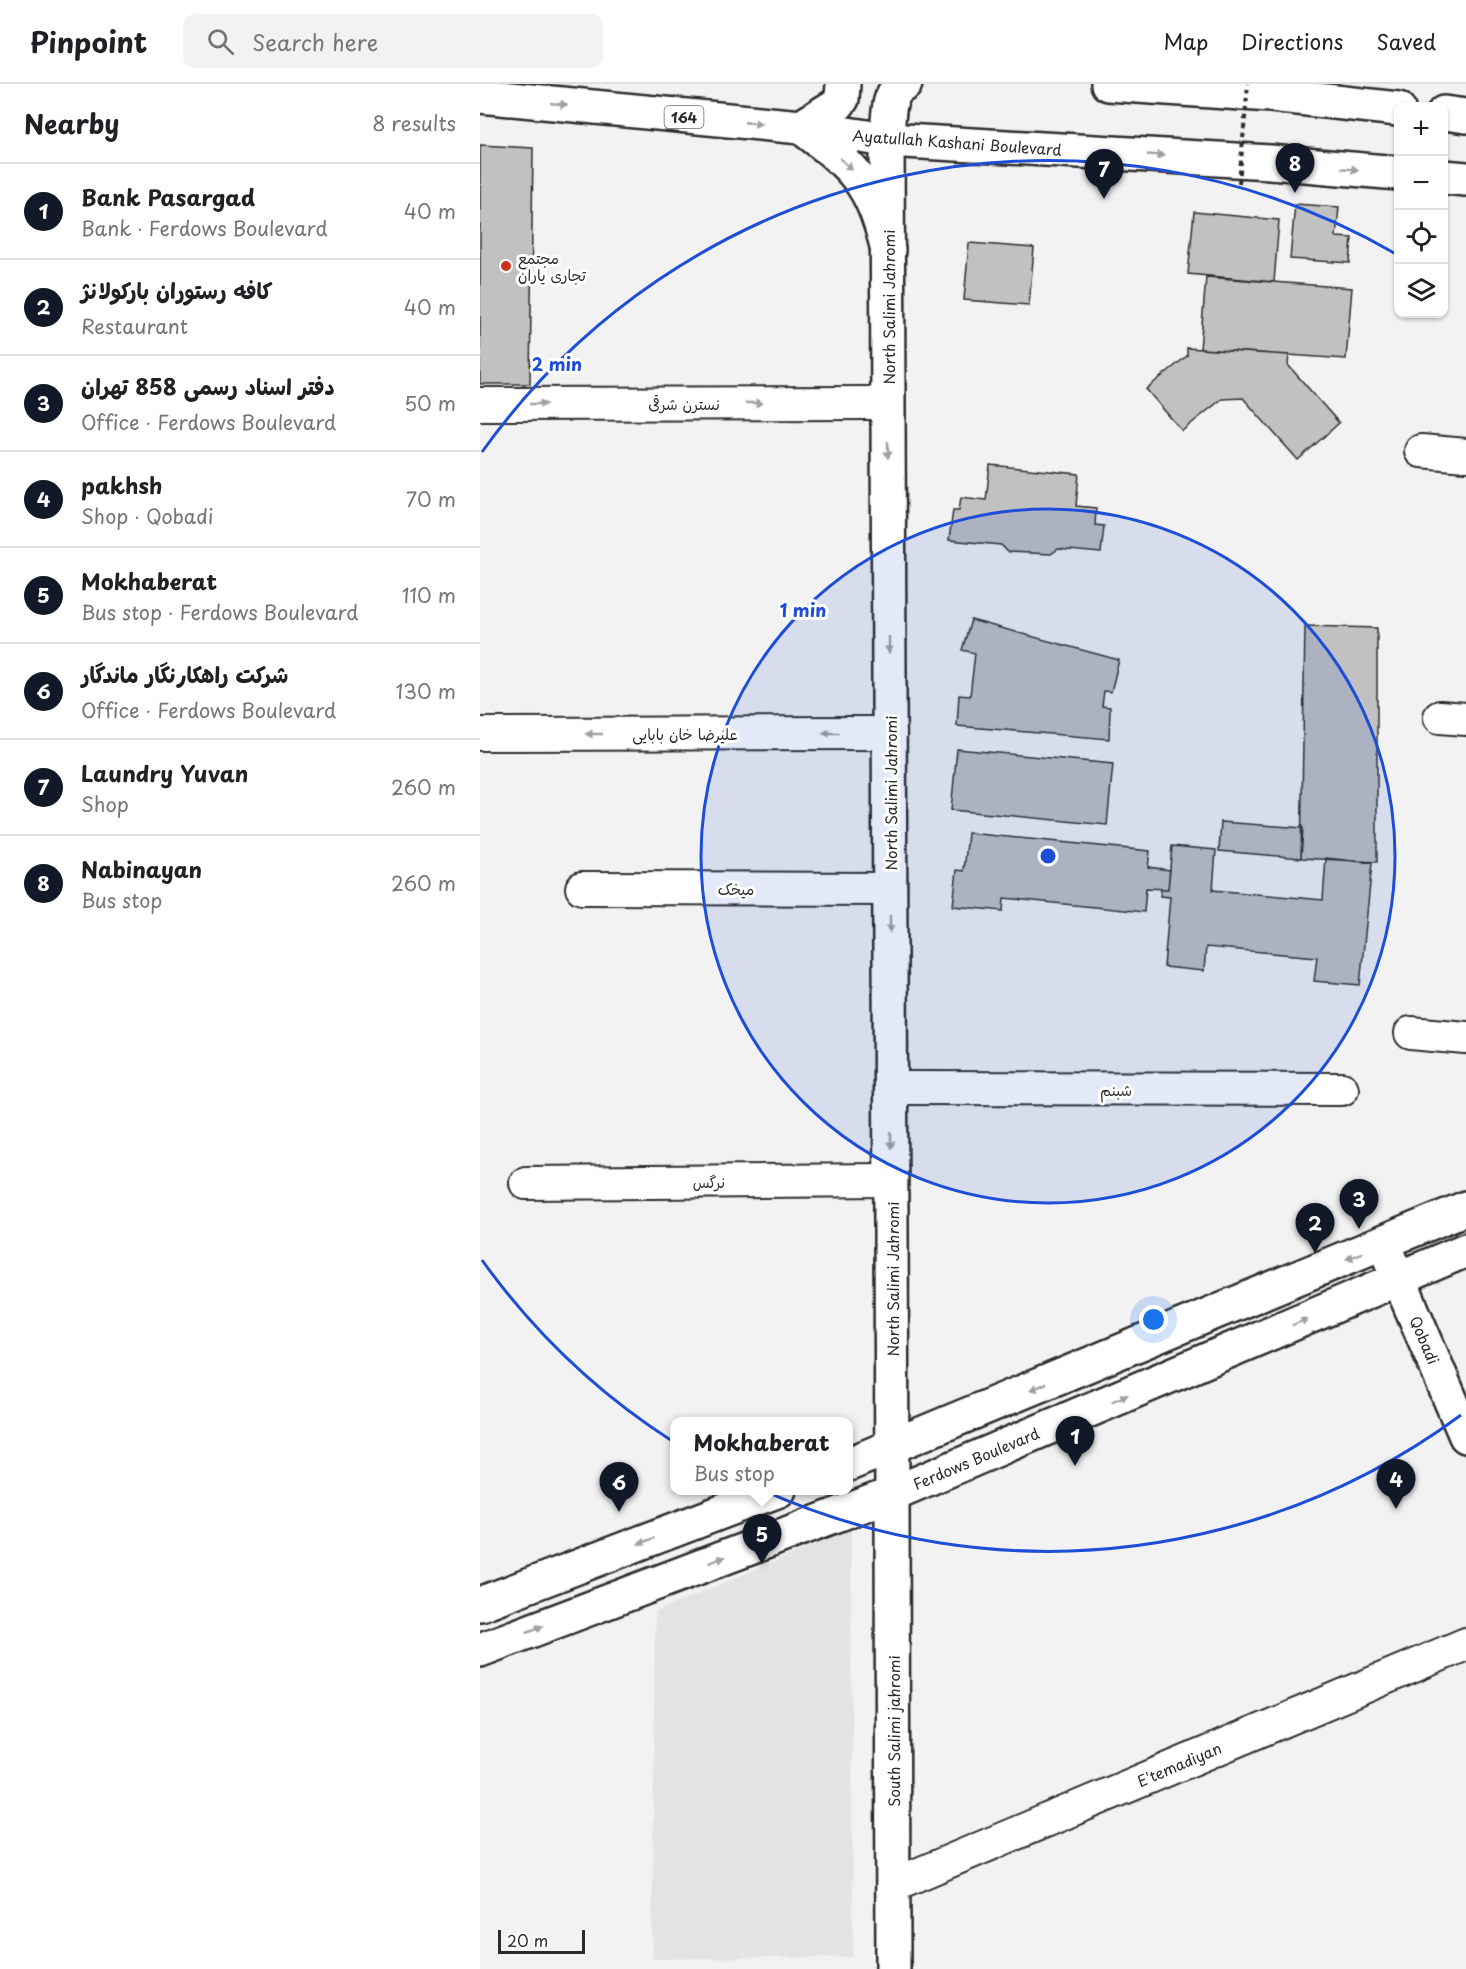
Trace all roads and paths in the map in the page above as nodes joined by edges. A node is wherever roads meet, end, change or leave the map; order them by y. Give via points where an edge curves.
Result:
1 (843, 84) edge
2 (904, 84) edge
3 (1108, 84) edge
4 (1248, 84) edge
5 (480, 96) edge
6 (1394, 109) edge
7 (1448, 114) edge
8 (1466, 116) edge
9 (801, 127) junction
10 (887, 140) junction
11 (1394, 173) edge
12 (1448, 177) edge
13 (1466, 179) edge
14 (1239, 183) dead end
15 (888, 250) junction
16 (888, 403) junction
17 (480, 404) edge
18 (1421, 452) dead end
19 (1466, 455) edge
20 (890, 733) junction
21 (480, 734) edge
22 (582, 888) dead end
23 (890, 889) junction
24 (1411, 1033) dead end
25 (1466, 1038) edge
26 (891, 1088) junction
27 (1342, 1089) dead end
28 (891, 1180) junction
29 (526, 1182) dead end
30 (1466, 1208) edge
31 (1384, 1244) junction
32 (1466, 1250) edge
33 (1400, 1280) junction
34 (1466, 1436) edge
35 (892, 1447) junction
36 (853, 1462) edge
37 (892, 1494) junction
38 (768, 1495) edge
39 (480, 1604) edge
40 (1466, 1644) edge
41 (480, 1650) edge
42 (893, 1885) junction
43 (893, 1969) edge

1 - 9 main road via 838,104
2 - 10 main road, North Salimi Jahromi via 890,100
3 - 6 main road
4 - 14 path, bridge
5 -> 9 main road, Ayatullah Kashani Boulevard / 164
7 - 8 main road
9 - 10 main road, Ayatullah Kashani Boulevard / 164
9 -> 15 main road via 853,170 869,192
10 -> 11 main road, Ayatullah Kashani Boulevard / 164
10 - 15 main road, North Salimi Jahromi
12 - 13 main road
15 - 16 main road, North Salimi Jahromi
17 -> 16 street, نسترن شرقی
16 -> 20 main road, North Salimi Jahromi
18 - 19 street
20 -> 21 street, علیرضا خان بابایی
20 - 23 main road, North Salimi Jahromi
22 - 23 street, میخک
23 -> 26 main road, North Salimi Jahromi
24 - 25 street
26 - 27 street, شبنم
26 -> 28 main road, North Salimi Jahromi
28 - 29 street, نرگس
28 - 35 main road, North Salimi Jahromi
30 - 31 main road
31 - 33 main road, Qobadi
31 -> 35 main road
32 - 33 main road, Ferdows Boulevard
33 - 34 main road, Qobadi
37 -> 33 main road, Ferdows Boulevard
35 - 36 main road
35 - 37 main road, North Salimi Jahromi
41 -> 37 main road, Ferdows Boulevard
37 - 42 main road, South Salimi jahromi
38 -> 39 main road
40 - 42 street, E'temadiyan
42 - 43 main road, South Salimi jahromi

